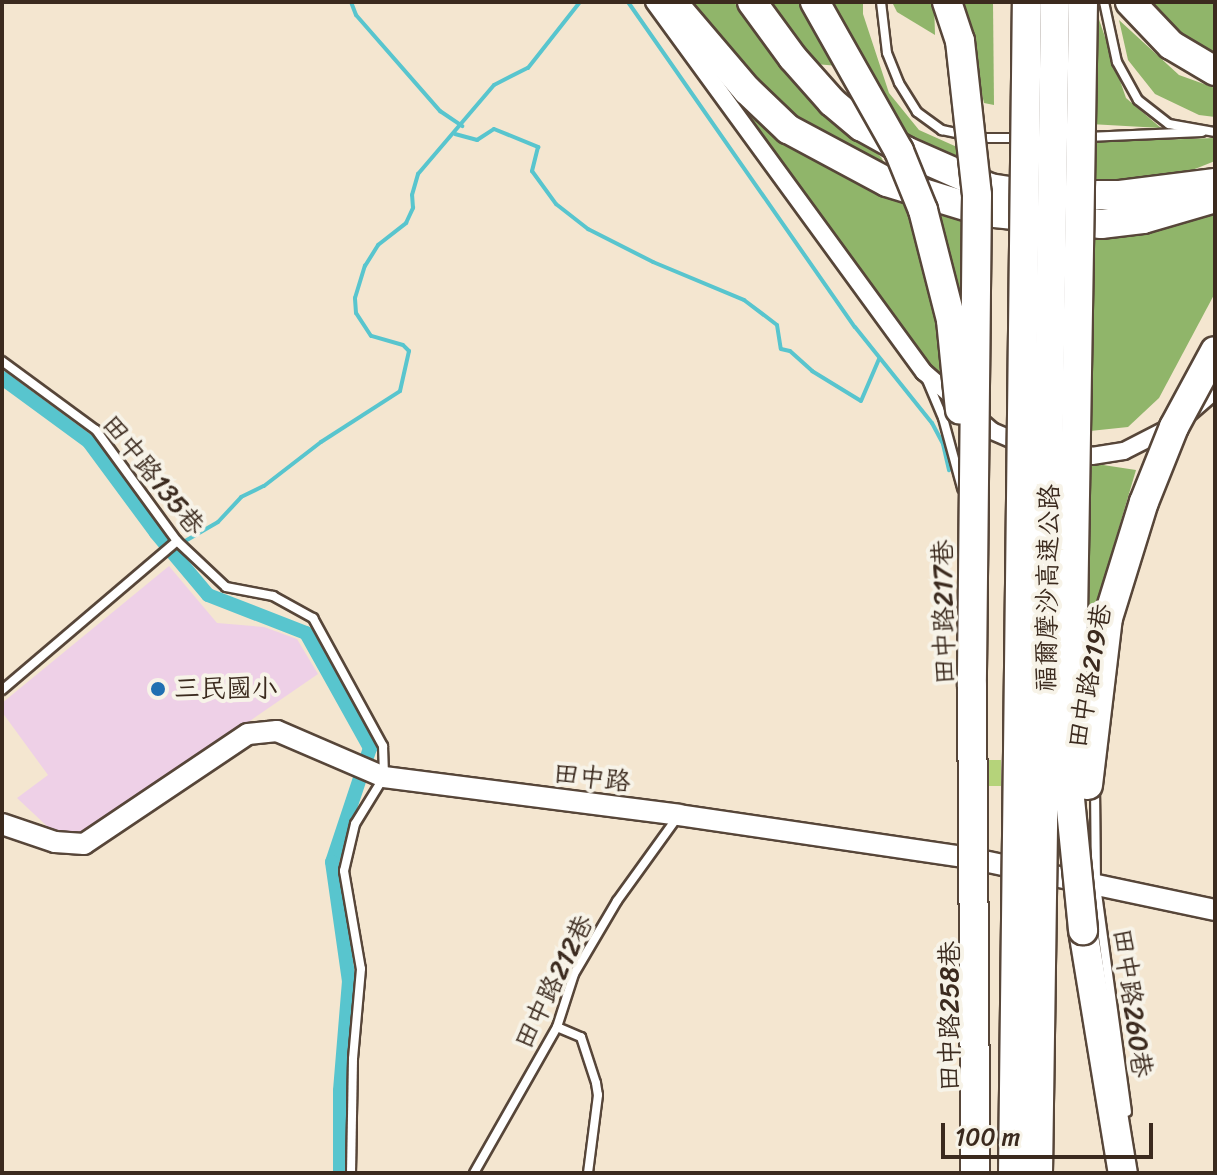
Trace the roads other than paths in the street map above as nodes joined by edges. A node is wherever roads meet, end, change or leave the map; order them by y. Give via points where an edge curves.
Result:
1 (654, 2) edge
2 (672, 2) edge
3 (752, 2) edge
4 (815, 2) edge
5 (881, 2) edge
6 (947, 2) edge
7 (1027, 2) edge
8 (1055, 2) edge
9 (1083, 2) edge
10 (1104, 2) edge
11 (1130, 2) edge
12 (1215, 71) edge
13 (1202, 132) junction
14 (1215, 132) edge
15 (1215, 183) edge
16 (1215, 198) edge
17 (1215, 351) edge
18 (2, 361) edge
19 (924, 372) junction
20 (1215, 390) edge
21 (1158, 478) dead end
22 (962, 499) dead end
23 (968, 530) junction
24 (177, 541) junction
25 (2, 690) edge
26 (370, 771) junction
27 (679, 815) junction
28 (2, 824) edge
29 (970, 858) junction
30 (1096, 886) junction
31 (1215, 910) edge
32 (1083, 930) junction
33 (557, 1027) junction
34 (1128, 1118) dead end
35 (351, 1173) edge
36 (474, 1173) edge
37 (588, 1173) edge
38 (973, 1173) edge
39 (1013, 1173) edge
40 (1038, 1173) edge
41 (1123, 1173) edge

1 - 19 street
2 - 16 highway via 788,129 887,182 985,212 1101,224 1143,219
3 - 15 highway via 832,102 861,126 947,171 1034,195 1120,195
4 - 23 highway, bridge via 899,151 923,210 958,364
5 - 13 lane via 887,53 899,83 917,112 942,130 979,138
6 - 23 highway, bridge via 960,41 977,195 978,390
7 - 39 highway, 福爾摩沙高速公路, bridge
8 - 40 highway, 福爾摩沙高速公路, bridge
9 - 32 highway, bridge via 1070,799
10 - 13 lane via 1117,62 1138,100 1169,124
11 - 12 highway via 1171,45
13 - 14 lane
17 - 32 highway, bridge via 1174,427 1108,618 1089,774
18 - 24 lane, 田中路135巷 via 96,430
19 - 20 street via 992,431 1034,449 1092,456 1124,451 1160,435
19 - 22 lane via 943,418
21 - 30 lane, 田中路219巷 via 1112,645 1095,750
23 - 29 lane, 田中路217巷
23 - 38 highway, bridge
24 - 25 lane
24 - 26 lane, 田中路135巷 via 226,587 273,596 313,618 383,746
26 - 27 street, 田中路
26 - 28 street, 田中路 via 277,731 263,731 248,734 84,844 55,842
26 - 35 lane via 344,871 361,969
27 - 29 street, 田中路
27 - 33 lane, 田中路212巷 via 617,901 574,974
29 - 30 street, 田中路
29 - 38 lane, 田中路258巷
30 - 31 street, 田中路
30 - 34 lane, 田中路260巷
32 - 41 highway
33 - 36 lane, 田中路212巷
33 - 37 lane via 581,1037 596,1083

